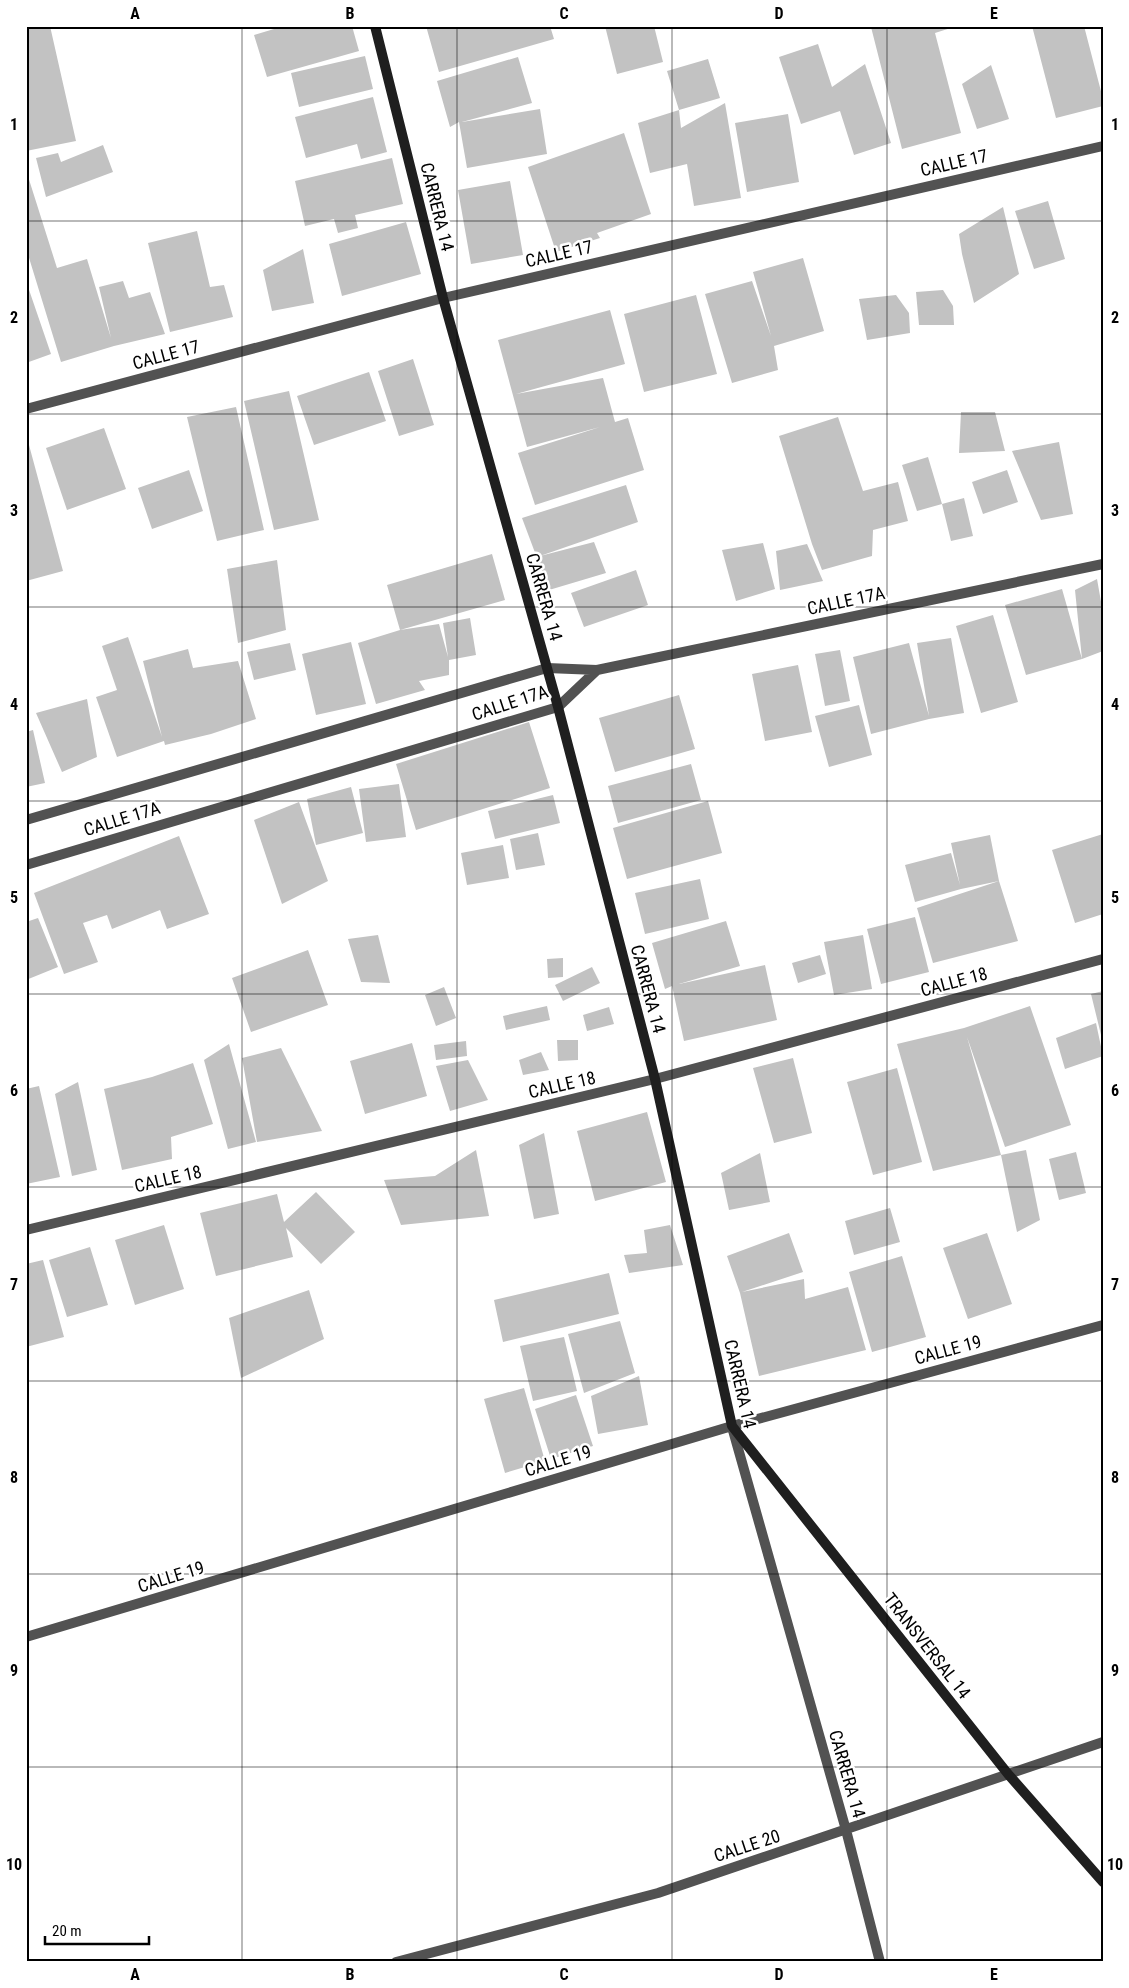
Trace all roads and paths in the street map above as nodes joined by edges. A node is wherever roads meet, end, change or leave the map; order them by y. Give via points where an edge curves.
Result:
1 (375, 26) edge
2 (1103, 146) edge
3 (443, 298) junction
4 (26, 409) edge
5 (1103, 564) edge
6 (547, 668) junction
7 (596, 670) junction
8 (558, 707) junction
9 (26, 820) edge
10 (26, 865) edge
11 (1103, 959) edge
12 (655, 1079) junction
13 (26, 1230) edge
14 (1103, 1325) edge
15 (732, 1426) junction
16 (26, 1637) edge
17 (1103, 1742) edge
18 (1008, 1774) junction
19 (846, 1830) junction
20 (1103, 1882) edge
21 (396, 1962) edge
22 (880, 1962) edge

1 - 3 street, CARRERA 14
2 - 3 street, CALLE 17
3 - 4 street, CALLE 17
3 - 6 street, CARRERA 14
5 - 7 street, CALLE 17A
6 - 7 street, CALLE 17A
6 - 8 street, CARRERA 14
6 - 9 street, CALLE 17A
7 - 8 street, CALLE 17A
8 - 10 street, CALLE 17A
8 - 12 street, CARRERA 14
11 - 12 street, CALLE 18
12 - 13 street, CALLE 18
12 - 15 street, CARRERA 14
14 - 15 street, CALLE 19
15 - 16 street, CALLE 19
15 - 18 street, TRANSVERSAL 14
15 - 19 street, CARRERA 14
17 - 18 street, CALLE 20
18 - 19 street, CALLE 20
18 - 20 street, TRANSVERSAL 14
19 - 21 street, CALLE 20 via 658,1893
19 - 22 street, CARRERA 14

